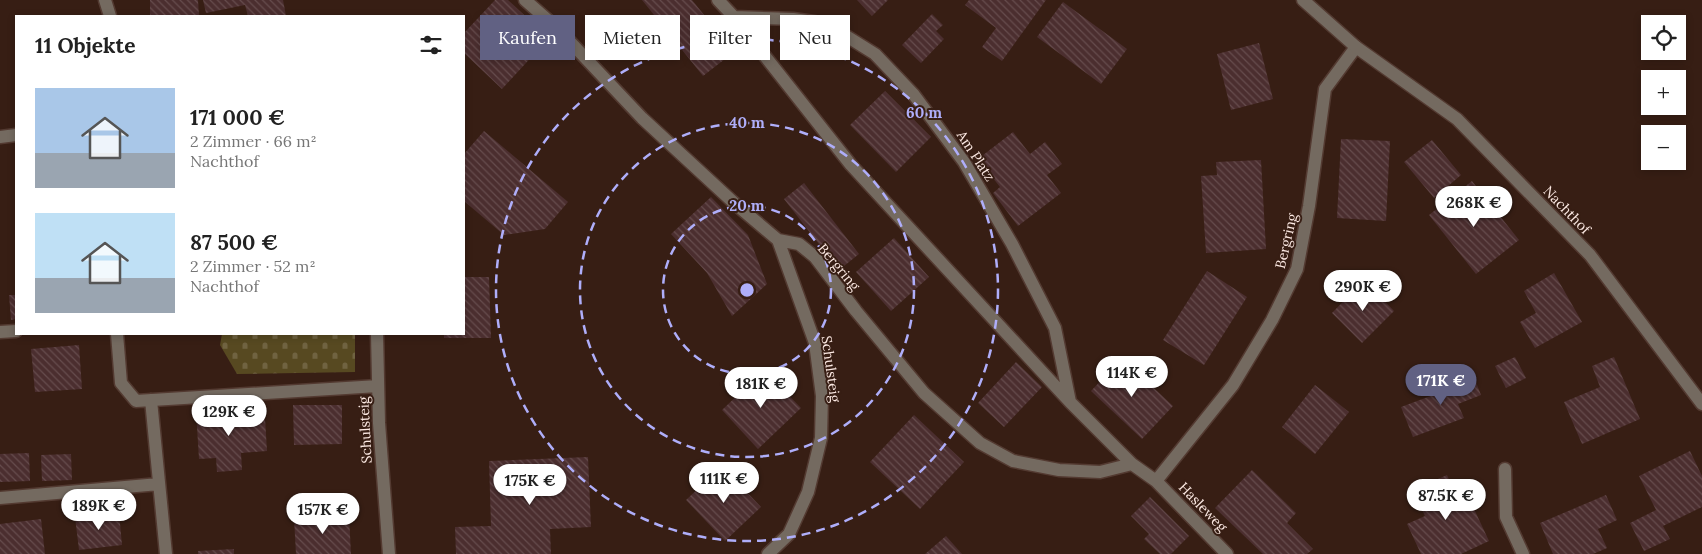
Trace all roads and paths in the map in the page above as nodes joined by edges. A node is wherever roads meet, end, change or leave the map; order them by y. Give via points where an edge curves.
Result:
1 (105, 0) edge
2 (524, 0) edge
3 (718, 0) edge
4 (1303, 0) edge
5 (110, 15) edge
6 (732, 15) edge
7 (770, 18) edge
8 (1356, 47) junction
9 (768, 60) edge
10 (15, 135) edge
11 (0, 137) edge
12 (778, 240) junction
13 (15, 331) edge
14 (0, 332) edge
15 (117, 335) edge
16 (377, 335) edge
17 (378, 386) junction
18 (151, 400) junction
19 (1070, 402) junction
20 (1702, 404) edge
21 (1132, 464) junction
22 (1505, 469) dead end
23 (1156, 481) junction
24 (159, 484) junction
25 (0, 498) edge
26 (166, 554) edge
27 (389, 554) edge
28 (768, 554) edge
29 (1228, 554) edge
30 (1523, 554) edge

1 - 5 street
2 - 12 street, Bergring via 558,29 642,118
3 - 6 street
4 - 8 street
7 - 19 street, Am Platz via 827,24 876,54 914,95 964,162 1012,244 1054,328
8 - 20 street, Nachthof via 1457,119 1590,255
8 - 23 street, Bergring via 1325,89 1297,269 1272,320 1233,384
9 - 19 street via 851,165
10 - 11 street
12 - 21 street, Bergring via 799,244 815,257 924,393 980,443 1013,461 1059,470 1100,472
12 - 28 street, Schulsteig via 815,343 822,396 821,438 808,492 789,534
13 - 14 street
15 - 18 street via 121,383 136,401
16 - 17 street, Schulsteig
17 - 18 street
17 - 27 street, Schulsteig
18 - 24 street
19 - 21 street
21 - 23 street
22 - 30 street via 1506,517
23 - 29 street, Hasleweg
24 - 25 street
24 - 26 street

